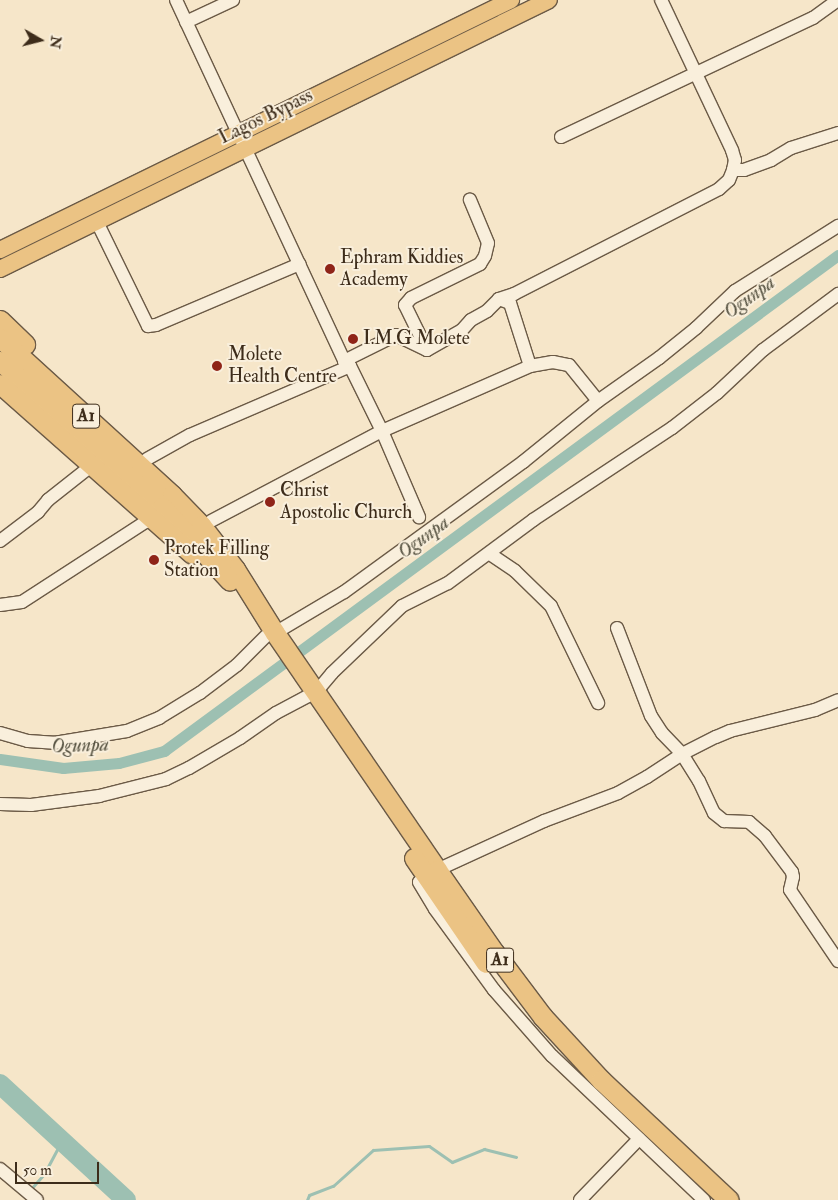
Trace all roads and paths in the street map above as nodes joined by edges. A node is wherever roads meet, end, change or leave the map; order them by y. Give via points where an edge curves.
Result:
1 (176, 0) edge
2 (233, 0) edge
3 (511, 0) edge
4 (549, 0) edge
5 (661, 0) edge
6 (838, 0) edge
7 (186, 22) junction
8 (695, 72) junction
9 (237, 133) junction
10 (838, 133) edge
11 (560, 136) dead end
12 (246, 149) junction
13 (733, 170) junction
14 (470, 200) dead end
15 (97, 222) junction
16 (838, 226) edge
17 (0, 250) edge
18 (300, 264) junction
19 (0, 269) edge
20 (838, 294) edge
21 (499, 299) junction
22 (0, 320) edge
23 (0, 338) edge
24 (427, 350) junction
25 (0, 361) edge
26 (347, 364) junction
27 (530, 366) junction
28 (0, 384) edge
29 (0, 389) edge
30 (598, 401) junction
31 (35, 415) junction
32 (382, 431) junction
33 (148, 459) junction
34 (86, 470) junction
35 (158, 511) junction
36 (419, 517) dead end
37 (211, 521) junction
38 (0, 541) edge
39 (490, 554) junction
40 (244, 590) junction
41 (0, 605) edge
42 (617, 628) dead end
43 (274, 639) junction
44 (309, 691) junction
45 (838, 700) edge
46 (598, 703) dead end
47 (0, 733) edge
48 (682, 754) junction
49 (0, 804) edge
50 (431, 873) junction
51 (838, 961) edge
52 (639, 1139) junction
53 (0, 1169) edge
54 (37, 1200) edge
55 (580, 1200) edge
56 (704, 1200) edge
57 (714, 1200) edge
58 (729, 1200) edge

1 - 7 street
2 - 7 street
3 - 9 main road, Lagos Bypass
4 - 12 main road, Lagos Bypass
5 - 8 street
6 - 8 street via 813,18
7 - 9 street
8 - 11 street
8 - 13 street via 732,150
9 - 12 street
9 - 17 main road, Lagos Bypass
10 - 13 street via 791,148 744,170
12 - 15 main road, Lagos Bypass
12 - 18 street
13 - 21 street via 729,180 719,189
14 - 24 street via 488,243 485,256 480,264 411,298 405,305
15 - 18 street via 148,326 156,326
15 - 19 main road, Lagos Bypass
16 - 30 street via 735,291 659,358
18 - 26 street
20 - 39 street via 763,350 692,413 533,520
21 - 24 street via 462,330
21 - 27 street via 510,303
22 - 33 highway
23 - 35 highway, A1
24 - 26 street via 396,335
25 - 35 highway, A1
26 - 32 street
26 - 33 street via 190,435
27 - 30 street via 553,362 569,365
27 - 32 street
28 - 31 highway
29 - 31 street
30 - 43 street via 523,462
31 - 34 street
31 - 35 highway
32 - 36 street
32 - 37 street
33 - 37 highway
34 - 35 street
34 - 38 street
35 - 40 highway
35 - 40 highway, A1 via 200,525
35 - 41 street via 22,602
37 - 40 highway via 235,558
39 - 44 street via 448,583 402,606
39 - 46 street via 515,571 551,606
40 - 43 highway, A1
42 - 48 street via 651,716
43 - 44 highway, A1
43 - 47 street via 192,698 159,718 127,731 54,743 28,742
44 - 49 street via 240,738 166,779 99,796 30,805
44 - 50 highway, A1
45 - 48 street via 815,710 730,731
48 - 50 street via 618,793 544,821
48 - 51 street via 719,819 749,822 765,836 792,872 790,890
50 - 52 street via 419,882 494,990 552,1056
50 - 57 highway, A1 via 483,959 558,1052
50 - 58 highway, A1 via 568,1046
52 - 55 street
52 - 56 street
53 - 54 street

